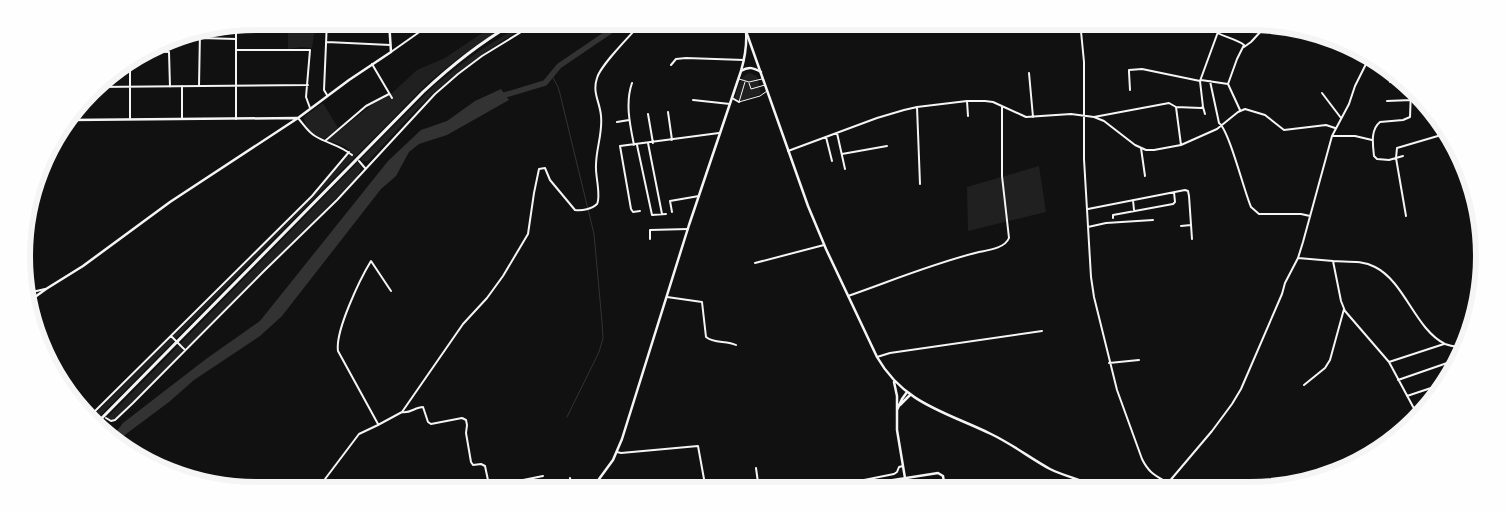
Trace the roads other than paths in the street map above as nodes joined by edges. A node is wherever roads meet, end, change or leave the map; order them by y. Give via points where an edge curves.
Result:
1 (328, 30) edge
2 (389, 30) edge
3 (503, 30) edge
4 (524, 30) edge
5 (635, 30) edge
6 (746, 30) edge
7 (1081, 30) edge
8 (1214, 30) edge
9 (1262, 30) edge
10 (236, 31) edge
11 (421, 31) edge
12 (1217, 32) junction
13 (747, 34) junction
14 (200, 38) joint
15 (236, 39) junction
16 (327, 42) junction
17 (390, 45) junction
18 (1244, 47) junction
19 (236, 50) junction
20 (158, 52) edge
21 (390, 52) junction
22 (744, 60) junction
23 (1367, 62) edge
24 (372, 64) junction
25 (671, 65) dead end
26 (130, 68) edge
27 (742, 71) junction
28 (761, 72) junction
29 (1029, 74) dead end
30 (738, 79) junction
31 (763, 79) junction
32 (1200, 80) junction
33 (745, 81) junction
34 (1210, 81) junction
35 (749, 82) junction
36 (1390, 82) dead end
37 (1394, 82) edge
38 (632, 83) dead end
39 (1228, 84) junction
40 (308, 85) junction
41 (765, 85) junction
42 (182, 86) junction
43 (199, 86) junction
44 (236, 86) junction
45 (106, 87) edge
46 (130, 87) junction
47 (170, 87) junction
48 (1130, 90) dead end
49 (767, 91) junction
50 (1322, 93) dead end
51 (389, 94) junction
52 (327, 96) junction
53 (1410, 96) edge
54 (392, 98) dead end
55 (732, 98) junction
56 (693, 100) dead end
57 (1410, 100) junction
58 (967, 101) junction
59 (1387, 101) dead end
60 (739, 102) junction
61 (730, 104) junction
62 (1002, 106) junction
63 (917, 107) junction
64 (1203, 107) junction
65 (1176, 108) junction
66 (311, 109) junction
67 (1240, 110) junction
68 (668, 112) dead end
69 (648, 114) dead end
70 (1205, 114) dead end
71 (1084, 115) junction
72 (968, 116) dead end
73 (1033, 117) junction
74 (1094, 117) junction
75 (298, 118) junction
76 (1342, 118) junction
77 (236, 119) junction
78 (76, 120) edge
79 (130, 120) junction
80 (182, 120) junction
81 (629, 120) junction
82 (617, 122) dead end
83 (1222, 125) junction
84 (1335, 128) junction
85 (837, 132) junction
86 (720, 133) junction
87 (1441, 134) edge
88 (1332, 136) junction
89 (826, 137) junction
90 (325, 140) junction
91 (672, 140) junction
92 (1372, 140) junction
93 (648, 143) junction
94 (652, 143) junction
95 (635, 145) junction
96 (1181, 145) junction
97 (887, 146) dead end
98 (1141, 148) junction
99 (788, 150) junction
100 (349, 152) junction
101 (842, 154) junction
102 (352, 155) dead end
103 (1403, 156) dead end
104 (1396, 158) junction
105 (359, 161) dead end
106 (832, 161) dead end
107 (366, 168) junction
108 (845, 169) dead end
109 (1145, 176) dead end
110 (920, 184) dead end
111 (1174, 192) junction
112 (699, 196) junction
113 (1133, 200) junction
114 (1088, 209) junction
115 (640, 211) dead end
116 (1134, 211) junction
117 (672, 212) dead end
118 (1310, 216) junction
119 (1406, 216) dead end
120 (1113, 218) dead end
121 (1152, 220) dead end
122 (1191, 225) junction
123 (1181, 226) dead end
124 (1088, 227) junction
125 (688, 229) junction
126 (650, 239) dead end
127 (1192, 239) dead end
128 (824, 245) junction
129 (1298, 258) junction
130 (1333, 261) junction
131 (754, 263) dead end
132 (46, 289) junction
133 (391, 291) dead end
134 (33, 292) edge
135 (848, 296) junction
136 (667, 297) junction
137 (34, 298) edge
138 (1344, 308) junction
139 (1042, 331) dead end
140 (170, 336) junction
141 (1445, 344) junction
142 (736, 345) dead end
143 (1457, 347) edge
144 (185, 350) junction
145 (877, 357) junction
146 (1139, 360) dead end
147 (1389, 362) junction
148 (1450, 362) edge
149 (1109, 363) junction
150 (1398, 380) junction
151 (894, 381) junction
152 (1304, 385) dead end
153 (1434, 387) edge
154 (908, 394) junction
155 (1407, 396) junction
156 (1415, 411) edge
157 (402, 412) junction
158 (93, 413) edge
159 (896, 414) junction
160 (106, 418) dead end
161 (100, 420) edge
162 (378, 425) junction
163 (617, 452) junction
164 (903, 466) junction
165 (756, 468) dead end
166 (542, 476) dead end
167 (570, 478) dead end
168 (905, 478) junction
169 (323, 482) edge
170 (488, 482) edge
171 (513, 482) edge
172 (571, 482) edge
173 (597, 482) edge
174 (705, 482) edge
175 (758, 482) edge
176 (861, 482) edge
177 (880, 482) edge
178 (945, 482) edge
179 (1083, 482) edge
180 (1166, 482) edge
181 (1169, 482) edge

1 - 16 street
2 - 17 street
3 - 161 highway via 423,92
4 - 107 street via 458,74 435,94
5 - 157 street via 597,76 596,99 601,118 596,169 597,203 577,211 550,180 544,168 539,169 528,234 522,247 494,290 463,324
6 - 13 street
7 - 71 street
8 - 12 street
9 - 18 street
10 - 15 street
11 - 21 street
12 - 18 street via 1243,43
12 - 32 street
13 - 22 street
13 - 28 street
14 - 15 street
14 - 43 street
15 - 19 street
16 - 17 street
16 - 52 street via 324,90
17 - 21 street
18 - 39 street
19 - 40 street via 310,50
19 - 44 street
20 - 47 street via 169,52
21 - 24 street
22 - 25 street via 686,58 676,59
22 - 27 street
23 - 76 street
24 - 51 street
24 - 52 street
26 - 46 street
27 - 28 street via 751,68
27 - 30 street
28 - 31 street
29 - 73 street
30 - 33 street
30 - 55 street
31 - 35 street
31 - 41 street
32 - 34 street
32 - 48 street via 1134,69 1128,72
32 - 64 street
33 - 35 street
33 - 60 street
34 - 39 street
34 - 83 street
35 - 41 street via 751,89
36 - 37 street
38 - 81 street
39 - 67 street
40 - 44 street
40 - 66 street via 307,101
41 - 49 street
42 - 43 street
42 - 47 street
42 - 80 street
43 - 44 street
44 - 77 street
45 - 46 street
46 - 47 street
46 - 79 street
49 - 60 street
49 - 99 street
50 - 76 street
51 - 54 street
51 - 90 street via 366,106
52 - 66 street
53 - 57 street
55 - 60 street
55 - 61 street
56 - 61 street
57 - 59 street
57 - 92 street via 1409,119 1380,122
58 - 62 street via 986,101
58 - 63 street
58 - 72 street
61 - 86 street
62 - 73 street
62 - 135 street via 1002,176 1008,241
63 - 85 street
63 - 110 street
64 - 65 street
64 - 70 street
65 - 74 street via 1169,103
65 - 96 street
66 - 75 street
67 - 83 street
67 - 84 street via 1264,115 1284,130 1326,125
68 - 91 street
69 - 94 street
71 - 73 street
71 - 74 street
71 - 114 street
74 - 98 street
75 - 77 street
75 - 90 street via 314,136
75 - 132 street
76 - 84 street
77 - 80 street
78 - 79 street
79 - 80 street
81 - 82 street
81 - 95 street
83 - 96 street
83 - 118 street via 1254,211 1259,214
84 - 88 street
85 - 89 street
85 - 101 street
86 - 91 street
86 - 112 street
87 - 104 street via 1398,147
88 - 92 street
88 - 118 street
89 - 99 street
89 - 106 street
90 - 100 street
91 - 94 street
92 - 104 street via 1377,159
93 - 94 street
93 - 95 street
93 - 95 street via 664,214 652,215
95 - 115 street via 619,147 631,208 633,212
96 - 98 street via 1154,150
97 - 101 street
98 - 109 street
99 - 128 street
100 - 102 street
100 - 140 street via 312,196
101 - 108 street
103 - 104 street
104 - 119 street
105 - 107 street
107 - 144 street
111 - 113 street
111 - 116 street via 1173,204
111 - 122 street via 1188,191
112 - 117 street via 670,201
112 - 125 street
113 - 114 street
113 - 116 street
114 - 124 street
116 - 120 street via 1113,215
118 - 129 street
121 - 124 street
122 - 123 street
122 - 127 street
124 - 149 street via 1094,297
125 - 126 street via 650,230
125 - 136 street
128 - 131 street
128 - 135 street
129 - 130 street
129 - 181 street via 1232,404
130 - 138 street
130 - 141 street via 1362,263 1384,273 1422,324
132 - 134 street
132 - 137 street
133 - 162 street via 371,261 354,294 337,345
135 - 145 street
136 - 142 street via 702,302 706,337
136 - 163 street
138 - 147 street
138 - 152 street via 1330,360
139 - 145 street
140 - 144 street
140 - 158 street
141 - 143 street
141 - 147 street
144 - 160 street via 120,415 112,421
145 - 151 street
146 - 149 street
147 - 150 street
148 - 150 street
149 - 180 street via 1142,459 1153,475
150 - 155 street
151 - 154 street
151 - 159 street
153 - 155 street
154 - 159 street
154 - 179 street
155 - 156 street
157 - 162 street
157 - 170 street via 423,407 431,424 466,420 471,462 485,466
159 - 164 street
162 - 169 street via 356,436
163 - 173 street
163 - 174 street via 698,446
164 - 168 street
164 - 176 street via 894,474
165 - 175 street
166 - 171 street
167 - 172 street
168 - 177 street
168 - 178 street via 939,473

